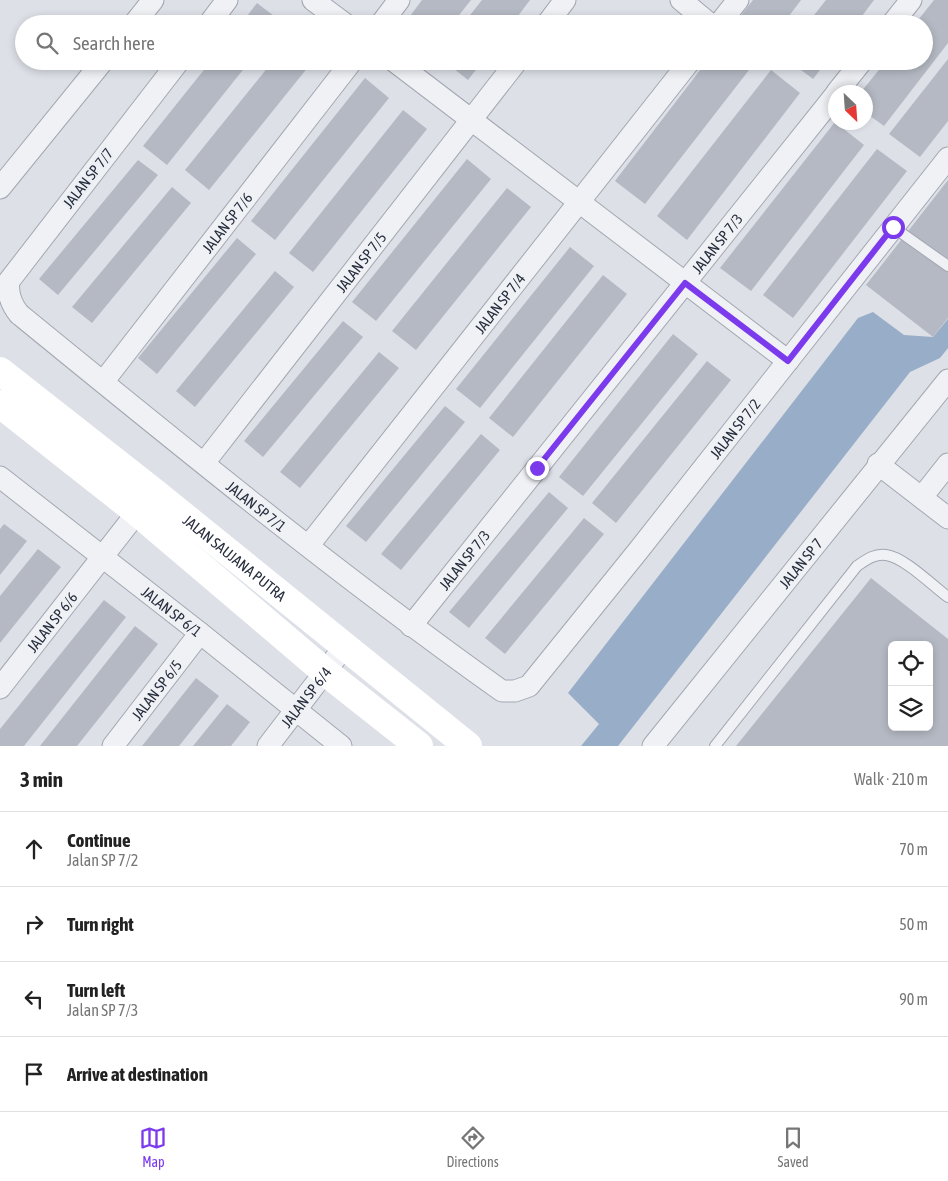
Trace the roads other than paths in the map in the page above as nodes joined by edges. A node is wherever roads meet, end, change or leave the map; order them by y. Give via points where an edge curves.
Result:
1 (153, 0) edge
2 (227, 0) edge
3 (313, 0) edge
4 (399, 0) edge
5 (565, 0) edge
6 (681, 0) edge
7 (738, 0) edge
8 (911, 0) edge
9 (141, 15) edge
10 (216, 15) edge
11 (332, 15) edge
12 (388, 15) edge
13 (554, 15) edge
14 (699, 15) edge
15 (726, 15) edge
16 (899, 15) edge
17 (96, 70) edge
18 (172, 70) edge
19 (345, 70) edge
20 (406, 70) edge
21 (510, 70) edge
22 (683, 70) edge
23 (855, 70) edge
24 (842, 85) edge
25 (828, 103) edge
26 (471, 120) junction
27 (948, 158) edge
28 (0, 188) edge
29 (579, 202) junction
30 (893, 227) junction
31 (948, 266) edge
32 (685, 283) junction
33 (10, 300) joint
34 (788, 361) junction
35 (0, 371) edge
36 (948, 380) edge
37 (103, 382) junction
38 (0, 404) edge
39 (204, 463) junction
40 (878, 464) junction
41 (948, 464) edge
42 (0, 478) edge
43 (154, 492) junction
44 (922, 497) junction
45 (137, 512) junction
46 (948, 518) edge
47 (309, 545) junction
48 (103, 557) junction
49 (948, 597) edge
50 (411, 626) junction
51 (200, 633) junction
52 (344, 647) junction
53 (324, 671) junction
54 (0, 688) edge
55 (515, 691) joint
56 (295, 711) junction
57 (113, 746) edge
58 (268, 746) edge
59 (341, 746) edge
60 (420, 746) edge
61 (468, 746) edge
62 (653, 746) edge
63 (715, 746) edge

1 - 9 street
2 - 10 street
3 - 11 street
4 - 12 street
5 - 13 street
6 - 14 street
7 - 15 street
8 - 16 street
17 - 28 street
18 - 33 street, JALAN SP 7/7 via 9,281
19 - 37 street, JALAN SP 7/6
20 - 26 street
21 - 26 street, JALAN SP 7/5
22 - 29 street, JALAN SP 7/4
23 - 24 street, JALAN SP 7/3
25 - 32 street, JALAN SP 7/3
26 - 29 street
26 - 39 street, JALAN SP 7/5
27 - 30 street, JALAN SP 7/2
29 - 32 street
29 - 47 street, JALAN SP 7/4
30 - 31 lane
30 - 34 street, JALAN SP 7/2
32 - 34 street
32 - 50 street, JALAN SP 7/3
33 - 37 street, JALAN SP 7/1 via 19,314
34 - 55 street, JALAN SP 7/2 via 528,686
35 - 43 main road, JALAN SAUJANA PUTRA
36 - 40 street, JALAN SP 7
37 - 39 street, JALAN SP 7/1
38 - 45 main road, JALAN SAUJANA PUTRA
39 - 47 street, JALAN SP 7/1
40 - 44 street
40 - 62 street, JALAN SP 7
41 - 44 street
42 - 48 street, JALAN SP 6/1
43 - 45 street, JALAN SP 6/6
43 - 52 main road, JALAN SAUJANA PUTRA
44 - 46 street
45 - 48 street, JALAN SP 6/6
45 - 53 main road, JALAN SAUJANA PUTRA
47 - 50 street, JALAN SP 7/1
48 - 51 street, JALAN SP 6/1
48 - 54 street, JALAN SP 6/6
49 - 63 lane via 897,558 885,554 870,557 857,566
50 - 55 street, JALAN SP 7/1 via 502,691
51 - 56 street, JALAN SP 6/1
51 - 57 street, JALAN SP 6/5
52 - 53 street, JALAN SP 6/4
52 - 61 main road, JALAN SAUJANA PUTRA
53 - 56 street, JALAN SP 6/4
53 - 60 main road, JALAN SAUJANA PUTRA
56 - 58 street, JALAN SP 6/4
56 - 59 street, JALAN SP 6/1

